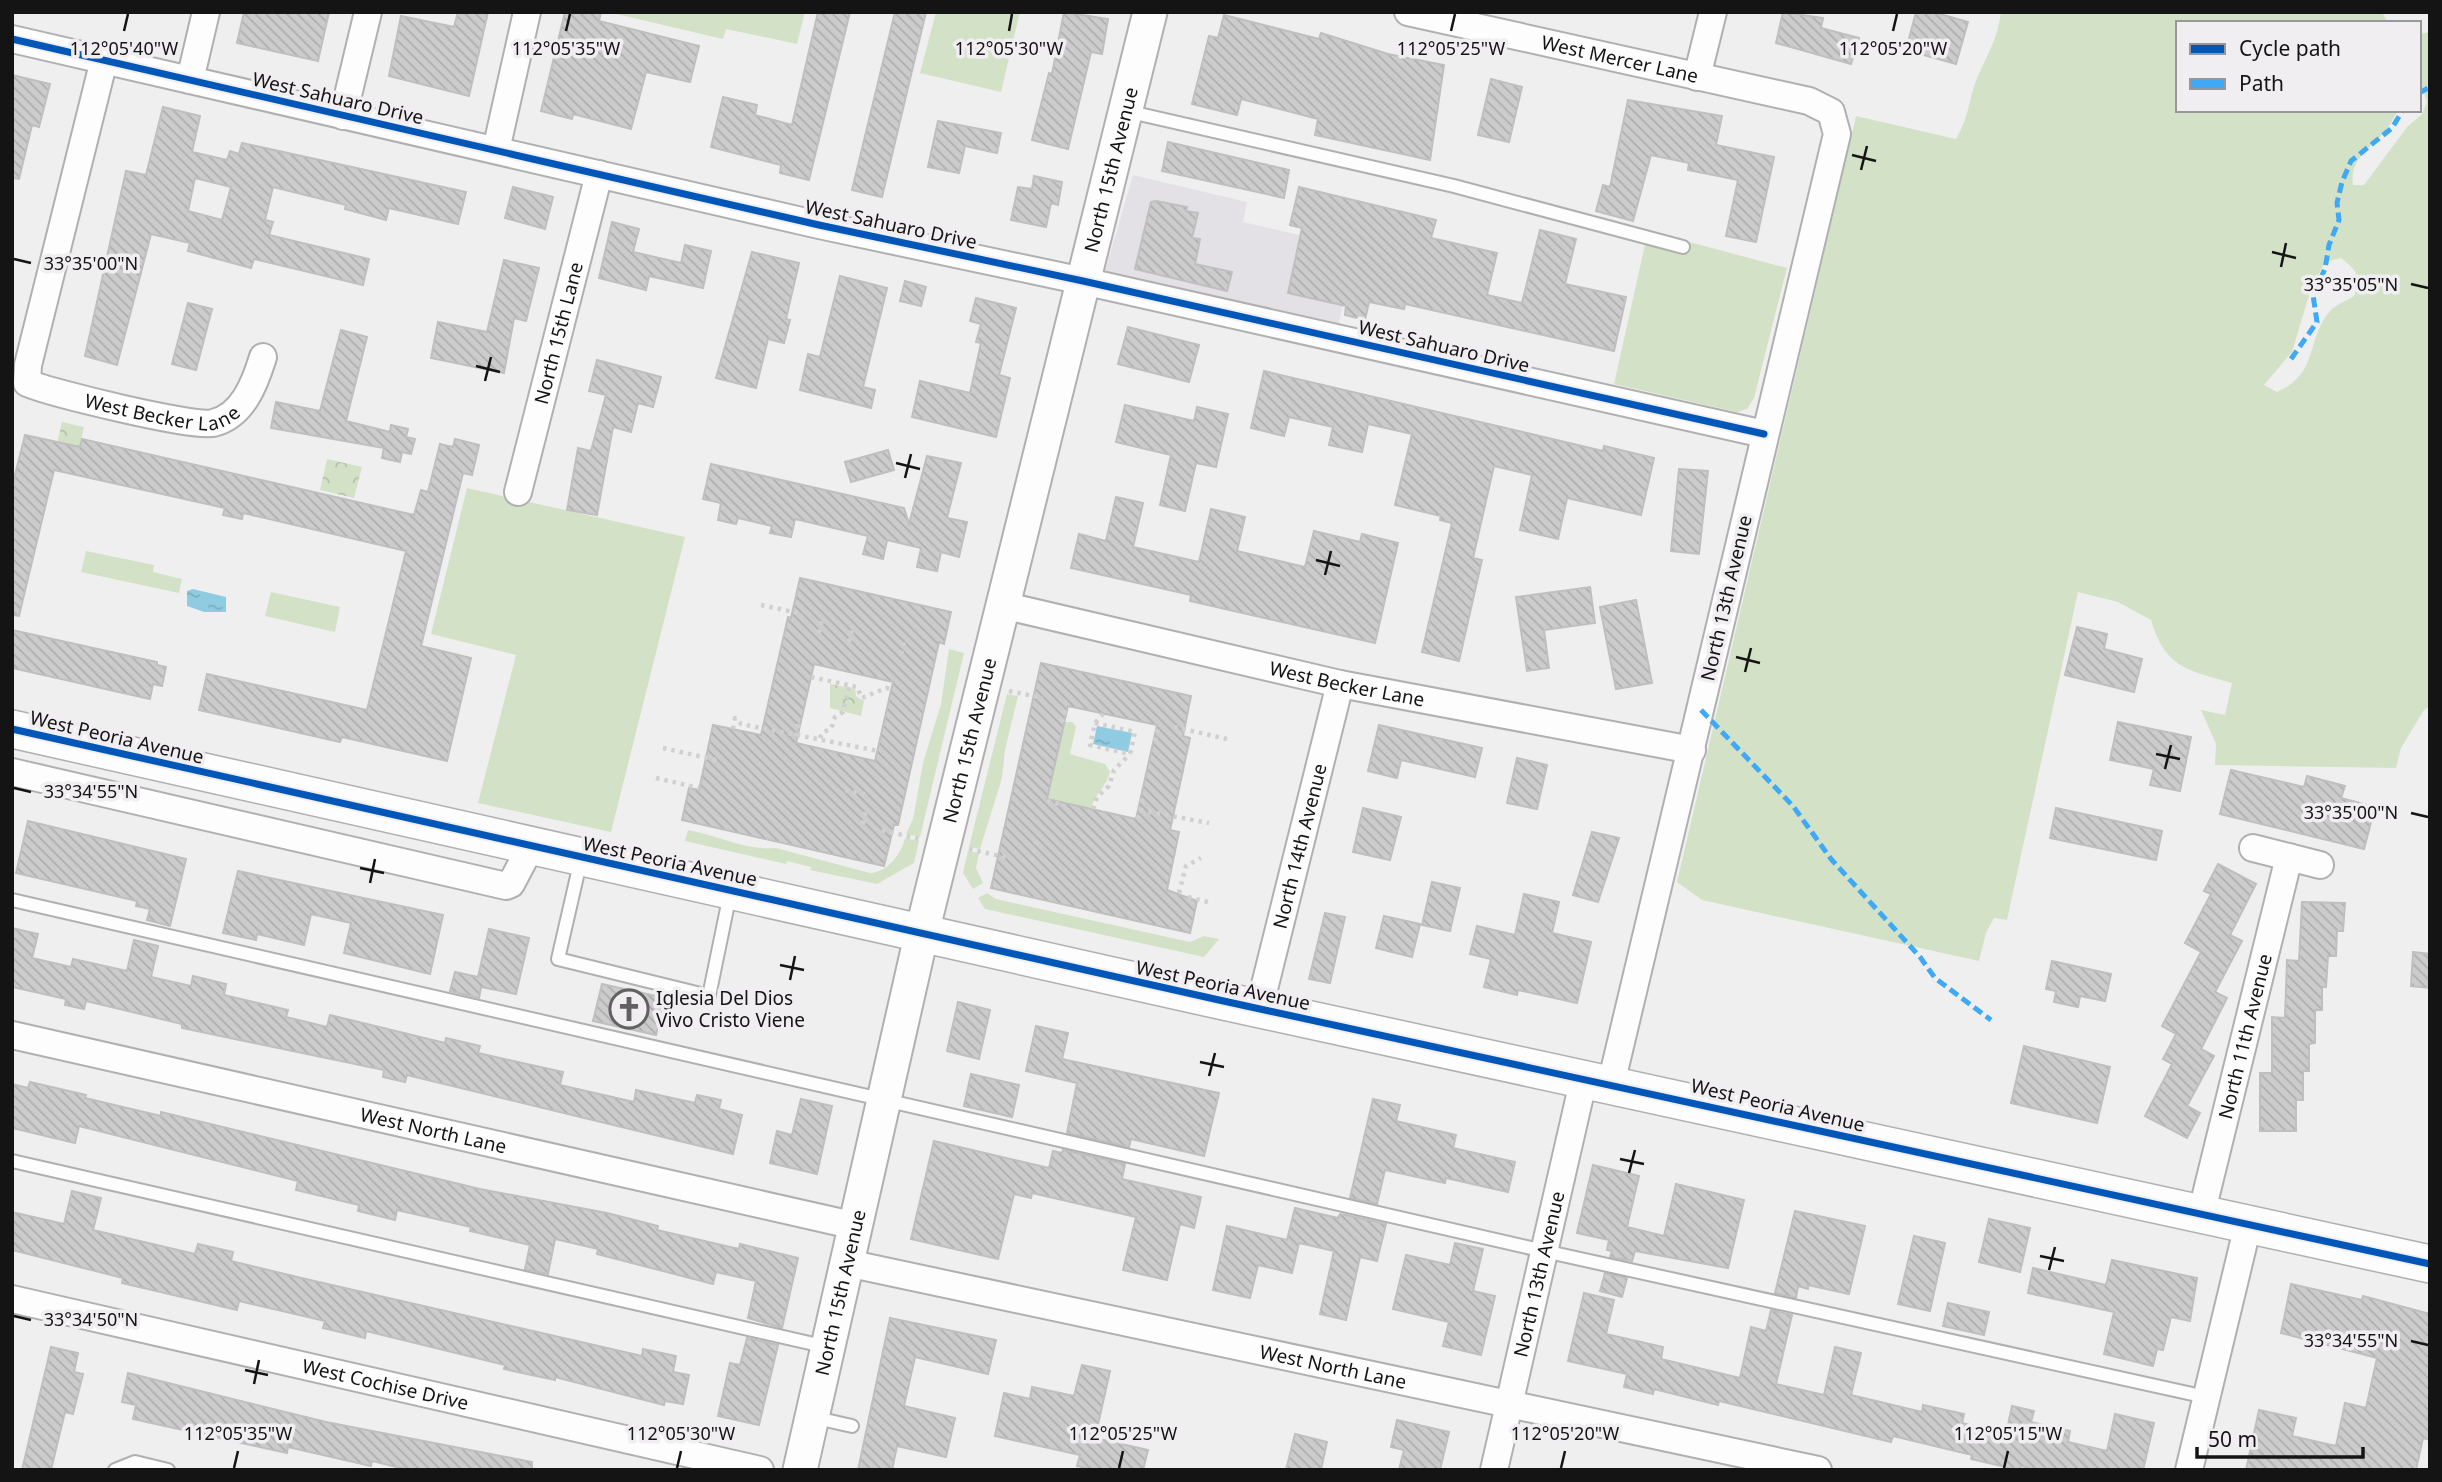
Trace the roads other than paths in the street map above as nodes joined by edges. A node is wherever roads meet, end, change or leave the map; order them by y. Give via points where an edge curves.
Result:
1 (206, 12) edge
2 (368, 12) edge
3 (527, 12) edge
4 (1150, 12) edge
5 (1408, 12) edge
6 (1713, 12) edge
7 (12, 39) edge
8 (104, 60) junction
9 (1697, 77) junction
10 (190, 80) junction
11 (1125, 111) junction
12 (1831, 112) joint
13 (343, 116) junction
14 (495, 150) junction
15 (599, 174) junction
16 (1684, 247) dead end
17 (1083, 281) junction
18 (263, 357) dead end
19 (1764, 435) junction
20 (518, 492) dead end
21 (1002, 605) junction
22 (1340, 684) junction
23 (12, 729) edge
24 (1692, 750) junction
25 (12, 772) edge
26 (530, 848) junction
27 (2253, 848) dead end
28 (2289, 857) junction
29 (582, 858) junction
30 (2320, 865) dead end
31 (731, 891) junction
32 (12, 901) edge
33 (922, 932) junction
34 (1259, 1009) junction
35 (12, 1035) edge
36 (1597, 1081) junction
37 (885, 1102) junction
38 (12, 1161) edge
39 (2201, 1214) junction
40 (2248, 1225) junction
41 (856, 1226) junction
42 (1544, 1251) junction
43 (847, 1263) junction
44 (2430, 1264) edge
45 (13, 1303) edge
46 (828, 1347) junction
47 (2206, 1397) junction
48 (1509, 1404) junction
49 (812, 1417) junction
50 (852, 1426) dead end
51 (115, 1470) edge
52 (168, 1470) edge
53 (760, 1470) edge
54 (800, 1470) edge
55 (1494, 1470) edge
56 (1818, 1470) edge
57 (2189, 1470) edge

1 - 10 street
2 - 13 street
3 - 14 street
4 - 11 street, North 15th Avenue
5 - 9 street, West Mercer Lane
6 - 9 street
7 - 8 street, West Sahuaro Drive
8 - 10 street, West Sahuaro Drive
8 - 18 street, West Becker Lane via 27,383 182,421 212,424 236,412 255,382
9 - 12 street, West Mercer Lane via 1809,101
10 - 13 street, West Sahuaro Drive
11 - 16 lane via 1479,192
11 - 17 street, North 15th Avenue
12 - 19 street, North 13th Avenue via 1837,134
13 - 14 street, West Sahuaro Drive
14 - 15 street, West Sahuaro Drive
15 - 17 street, West Sahuaro Drive
15 - 20 street, North 15th Lane
17 - 19 street, West Sahuaro Drive
17 - 21 street, North 15th Avenue
19 - 24 street, North 13th Avenue
21 - 22 street, West Becker Lane
21 - 33 street, North 15th Avenue
22 - 24 street, West Becker Lane
22 - 34 street, North 14th Avenue
23 - 26 main road, West Peoria Avenue
24 - 36 street, North 13th Avenue
25 - 26 street via 506,886
26 - 29 main road, West Peoria Avenue
27 - 28 street
28 - 30 street
28 - 39 street, North 11th Avenue
29 - 31 main road, West Peoria Avenue
29 - 31 lane via 558,959 709,996
31 - 33 main road, West Peoria Avenue
32 - 37 lane
33 - 34 main road, West Peoria Avenue
33 - 37 street, North 15th Avenue
34 - 36 main road, West Peoria Avenue
35 - 41 street, West North Lane
36 - 39 main road, West Peoria Avenue
36 - 42 street, North 13th Avenue
37 - 41 street, North 15th Avenue
37 - 42 lane
38 - 46 lane
39 - 40 main road, West Peoria Avenue
40 - 44 main road, West Peoria Avenue
40 - 47 street
41 - 43 street, North 15th Avenue
42 - 47 lane
42 - 48 street, North 13th Avenue
43 - 46 street, North 15th Avenue
43 - 48 street, West North Lane
45 - 53 street, West Cochise Drive
46 - 49 street, North 15th Avenue
47 - 57 street
48 - 55 street, North 13th Avenue
48 - 56 street, West North Lane
49 - 50 lane
49 - 54 street, North 15th Avenue
51 - 52 lane via 135,1462

